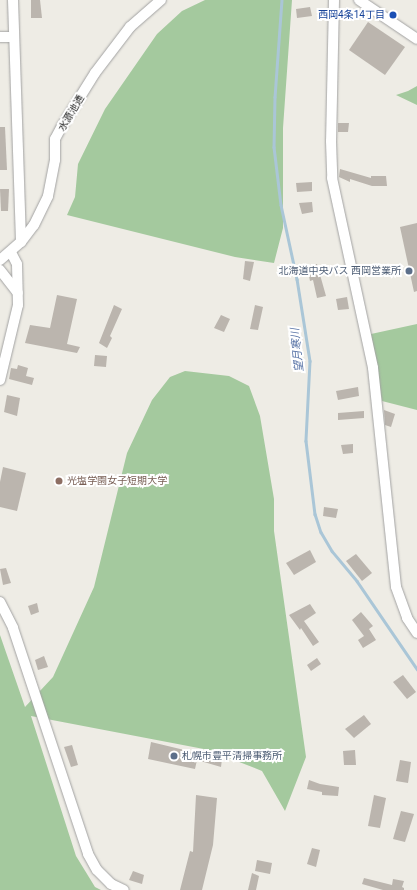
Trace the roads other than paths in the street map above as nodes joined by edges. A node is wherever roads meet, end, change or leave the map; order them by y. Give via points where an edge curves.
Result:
1 (13, 0) edge
2 (161, 0) edge
3 (334, 0) edge
4 (359, 0) edge
5 (0, 37) edge
6 (14, 37) junction
7 (417, 38) edge
8 (21, 242) junction
9 (11, 252) junction
10 (0, 260) edge
11 (0, 270) edge
12 (18, 293) junction
13 (0, 380) edge
14 (0, 602) edge
15 (417, 633) edge
16 (124, 890) edge

1 - 6 street
2 - 8 street, 水源池通 via 130,27 95,73 62,126 56,139 48,196 34,225
3 - 15 street via 332,178 373,368 396,587 407,618
4 - 7 street
5 - 6 street
6 - 8 street
8 - 9 street, 水源池通
9 - 10 street, 水源池通
9 - 12 street via 17,264
11 - 12 street
12 - 13 street via 18,306
14 - 16 street via 13,628 88,854 97,870 111,884

